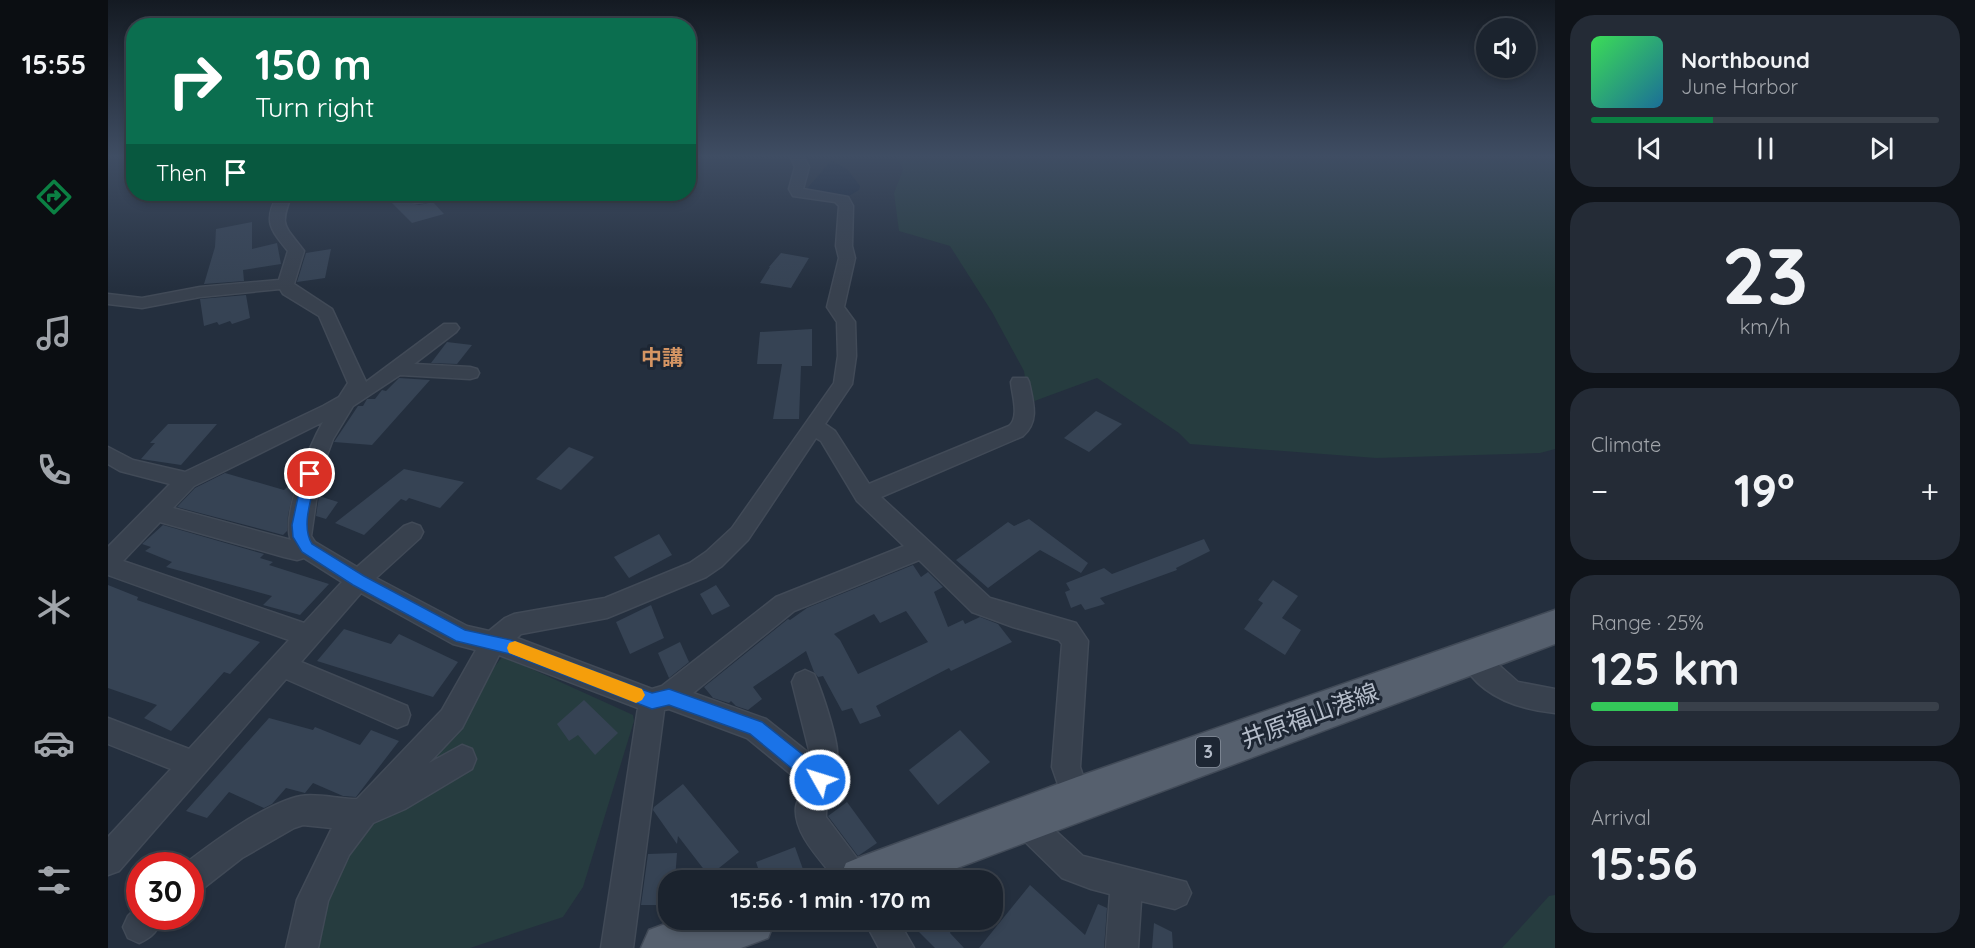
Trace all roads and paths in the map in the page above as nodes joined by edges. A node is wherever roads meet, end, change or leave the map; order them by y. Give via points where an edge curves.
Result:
1 (843, 200) edge
2 (280, 201) edge
3 (286, 284) junction
4 (108, 299) edge
5 (450, 328) dead end
6 (397, 369) junction
7 (470, 373) dead end
8 (1020, 382) dead end
9 (347, 400) junction
10 (815, 428) junction
11 (108, 454) edge
12 (187, 480) junction
13 (864, 495) junction
14 (156, 512) junction
15 (412, 532) dead end
16 (307, 548) junction
17 (922, 549) junction
18 (108, 563) edge
19 (358, 580) junction
20 (1555, 627) edge
21 (309, 636) junction
22 (492, 644) junction
23 (1473, 658) junction
24 (281, 665) junction
25 (805, 682) dead end
26 (661, 699) junction
27 (1555, 701) edge
28 (397, 715) dead end
29 (108, 731) edge
30 (462, 759) dead end
31 (193, 764) junction
32 (820, 780) junction
33 (1077, 800) junction
34 (363, 813) junction
35 (1023, 820) junction
36 (108, 860) edge
37 (204, 868) edge
38 (847, 870) edge
39 (890, 870) edge
40 (1127, 882) junction
41 (1175, 893) dead end
42 (720, 930) edge
43 (886, 930) edge
44 (302, 948) edge
45 (617, 948) edge
46 (667, 948) edge
47 (898, 948) edge
48 (1122, 948) edge

1 - 10 street via 847,258 835,307 846,322 847,356 843,384
2 - 3 street via 274,216 296,251
3 - 4 street via 200,292 142,303
3 - 9 street via 289,290 326,313 357,383
5 - 6 street
6 - 7 street
6 - 9 street
8 - 13 street via 1025,416 1016,431
9 - 12 street via 300,427
9 - 16 street via 323,439 310,474 300,525 300,537
10 - 13 street via 828,436
10 - 22 street via 740,534 698,570 607,608 514,625
11 - 12 street via 128,465
12 - 14 street
13 - 17 street
14 - 16 street via 297,551
14 - 18 street
15 - 19 street
16 - 19 street
17 - 26 street via 785,604
17 - 33 street via 981,605 1066,631 1075,641 1066,767
18 - 21 street
19 - 21 street
19 - 22 street via 462,636
20 - 23 main road, 井原福山港線 / 3
21 - 24 street
22 - 26 street via 511,647
22 - 34 street via 452,719
23 - 27 street via 1504,689 1524,699
23 - 33 main road, 井原福山港線 / 3
24 - 28 street
24 - 31 street
25 - 32 street via 824,752
26 - 32 street via 756,728
26 - 45 street
29 - 31 street
30 - 34 street
31 - 36 street
32 - 38 street via 811,807 812,822
33 - 35 main road, 井原福山港線 / 3
34 - 37 street via 303,810 231,847
34 - 44 street via 338,844 313,900
35 - 39 main road, 井原福山港線 / 3
35 - 40 street via 1073,867
40 - 41 street
40 - 48 street
42 - 46 main road
43 - 47 street

